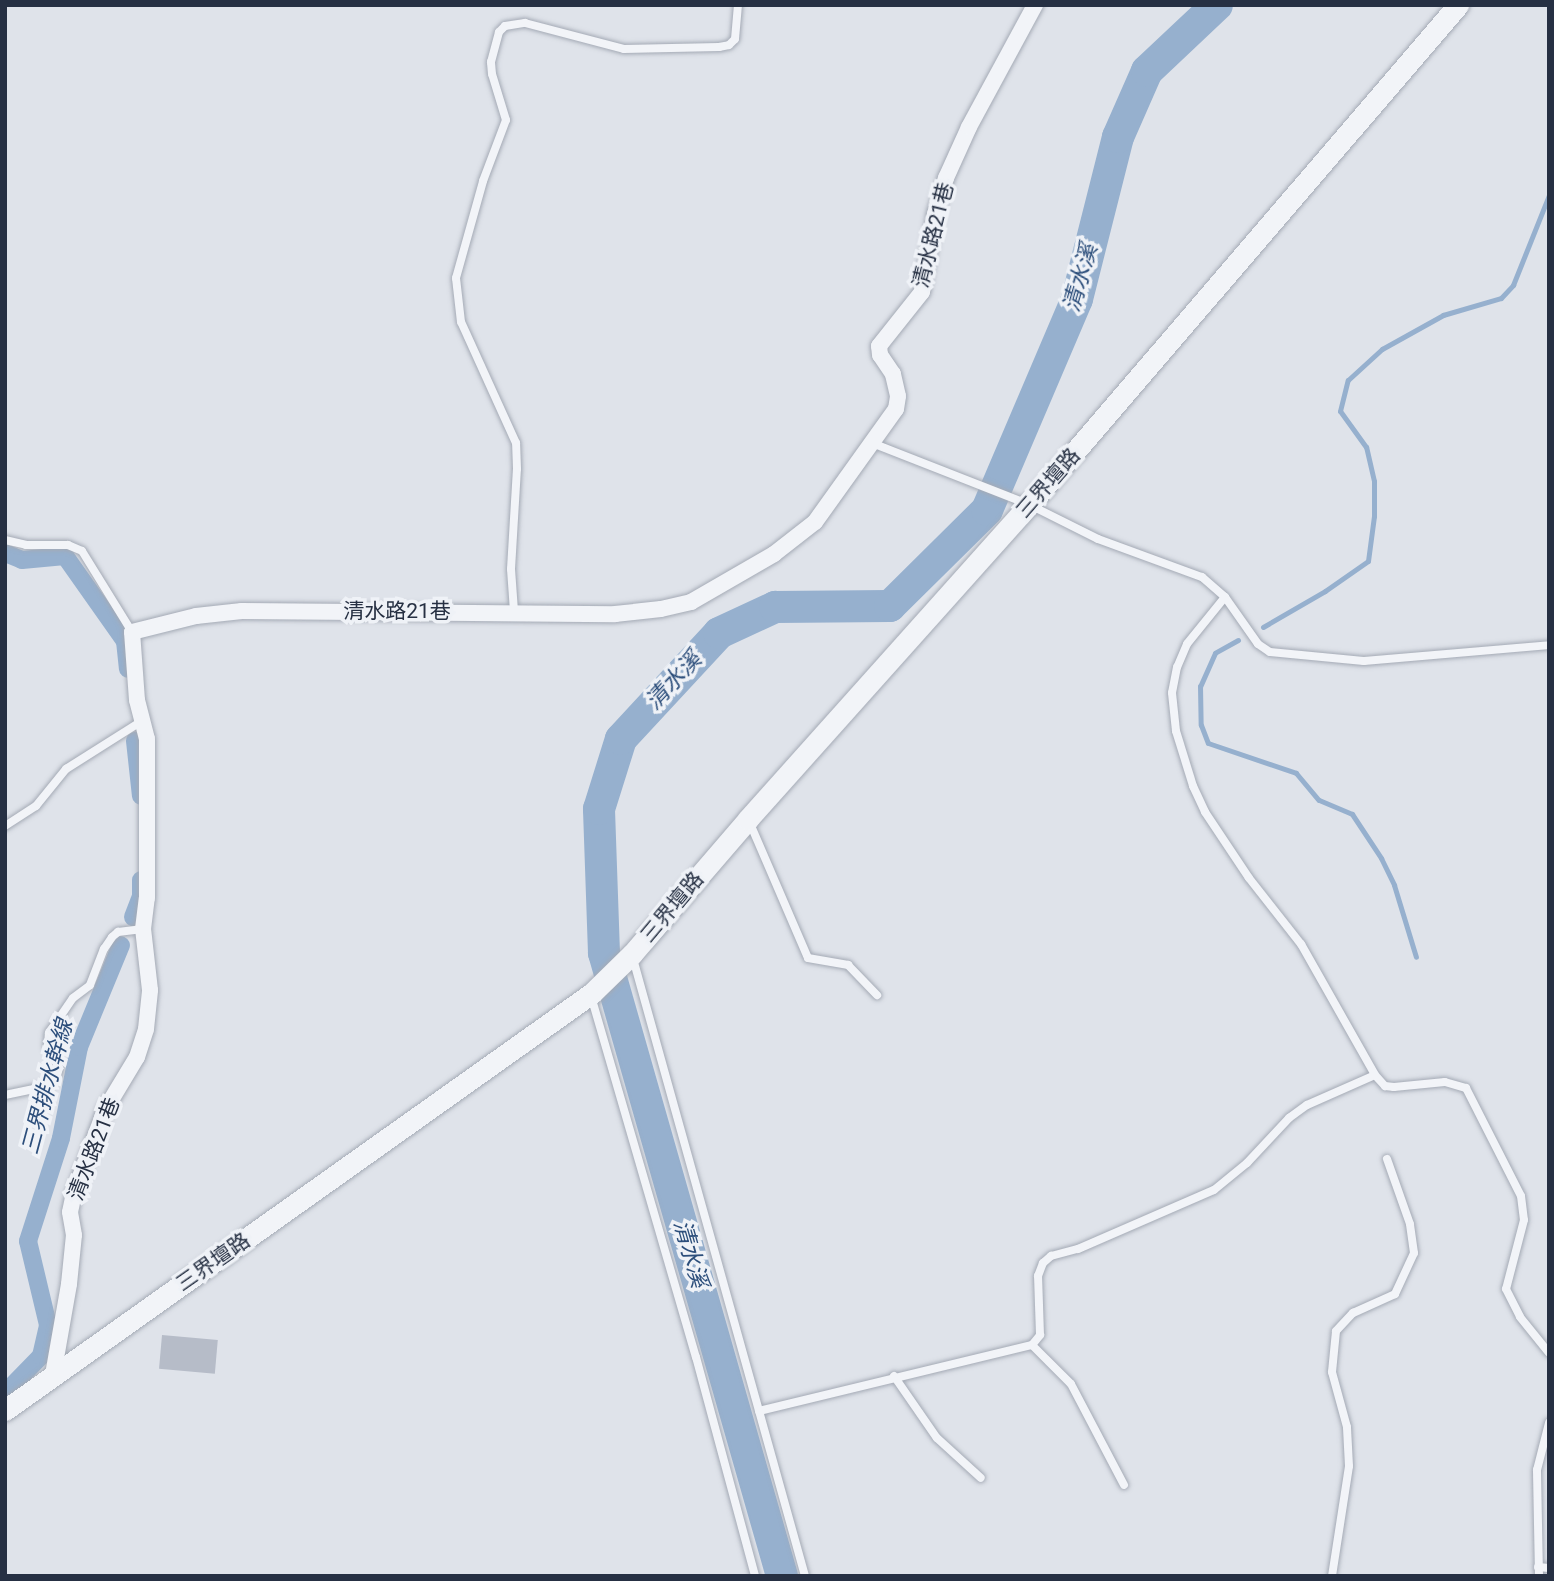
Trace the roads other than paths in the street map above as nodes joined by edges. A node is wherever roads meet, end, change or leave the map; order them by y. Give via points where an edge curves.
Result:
1 (738, 5) edge
2 (1035, 5) edge
3 (1458, 5) edge
4 (872, 443) junction
5 (1028, 505) junction
6 (5, 540) edge
7 (1226, 597) junction
8 (514, 611) junction
9 (132, 632) junction
10 (1549, 645) edge
11 (142, 721) junction
12 (748, 818) junction
13 (5, 826) edge
14 (144, 929) junction
15 (632, 954) junction
16 (591, 994) junction
17 (877, 995) dead end
18 (1375, 1075) junction
19 (5, 1095) edge
20 (1387, 1159) dead end
21 (1032, 1345) junction
22 (1549, 1353) edge
23 (53, 1375) junction
24 (894, 1376) junction
25 (5, 1410) edge
26 (760, 1411) junction
27 (1549, 1423) edge
28 (981, 1478) dead end
29 (1124, 1485) dead end
30 (1549, 1567) edge
31 (1539, 1571) edge
32 (755, 1576) edge
33 (805, 1576) edge
34 (1332, 1576) edge

1 - 8 lane via 735,38 719,47 624,49 525,23 505,26 499,32 491,62 506,120 483,181 456,278 461,322 516,443
2 - 4 street, 清水路21巷 via 946,178 922,292 879,346 898,396 896,409
3 - 5 street, 三界壇路
4 - 5 lane
4 - 8 street, 清水路21巷 via 802,535 691,602 615,614
5 - 7 lane via 1098,539 1202,577
5 - 12 street, 三界壇路
6 - 9 lane via 68,545 82,551
7 - 10 lane via 1258,644 1283,655 1364,661
7 - 18 lane via 1187,644 1172,693 1176,731 1192,786 1249,878 1301,944
8 - 9 street, 清水路21巷 via 242,611 197,616
9 - 11 street, 清水路21巷
11 - 13 lane via 66,769 36,806
11 - 14 street, 清水路21巷 via 147,739
12 - 15 street, 三界壇路
12 - 17 lane via 808,958 848,964
14 - 19 lane via 112,937 90,985 73,998 49,1033 48,1046 59,1068 56,1079 48,1086
14 - 23 street, 清水路21巷 via 150,990 146,1029 137,1057 105,1110 74,1193 69,1284
15 - 16 street, 三界壇路
15 - 26 lane
16 - 23 street, 三界壇路
16 - 32 lane
18 - 21 lane via 1307,1105 1214,1190 1078,1249 1051,1256 1038,1276 1040,1335
18 - 22 lane via 1385,1086 1445,1082 1466,1088 1521,1196 1524,1220 1506,1289 1520,1317
20 - 34 lane via 1410,1224 1414,1253 1395,1294 1353,1313 1335,1331 1332,1372 1347,1427 1349,1466
21 - 24 lane
21 - 29 lane via 1071,1384
23 - 25 street, 三界壇路
24 - 26 lane
24 - 28 lane via 937,1438
26 - 33 lane
27 - 31 lane via 1537,1470
30 - 31 lane

